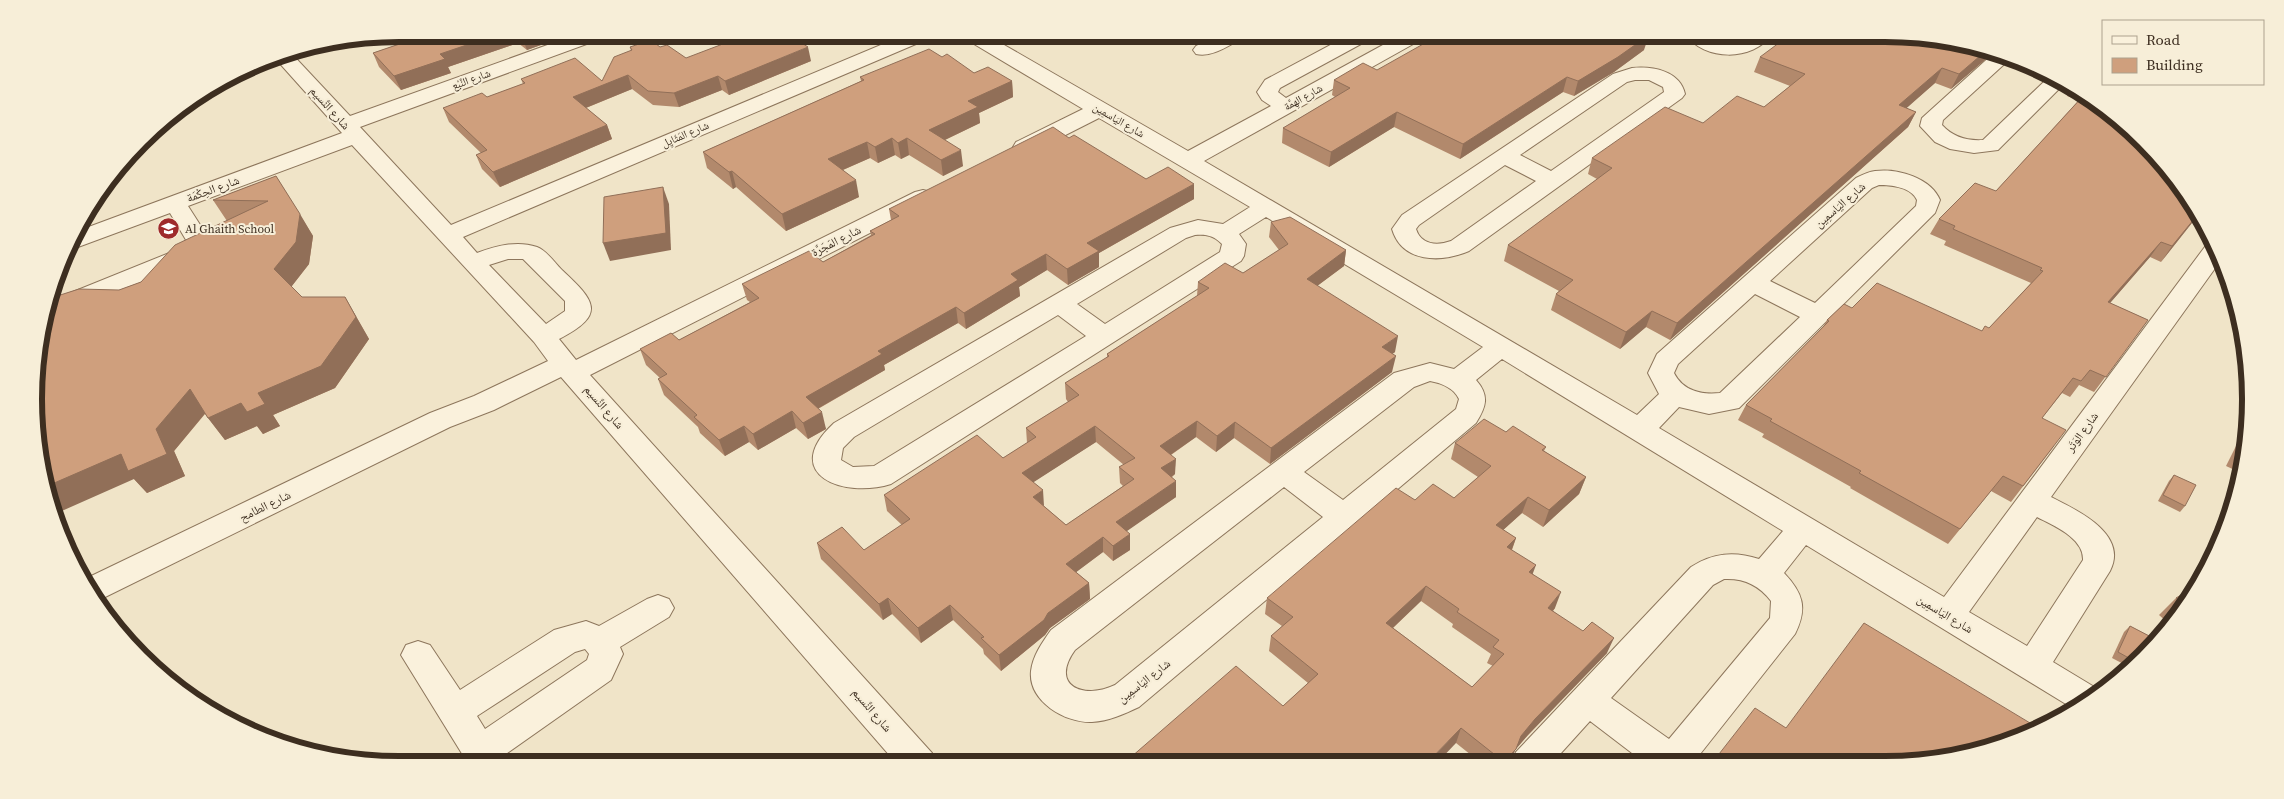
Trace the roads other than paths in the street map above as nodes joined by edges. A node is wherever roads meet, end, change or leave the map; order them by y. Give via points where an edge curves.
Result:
1 (576, 42) edge
2 (904, 42) edge
3 (985, 42) edge
4 (1220, 42) edge
5 (1351, 42) edge
6 (1403, 42) edge
7 (1704, 42) edge
8 (1750, 42) edge
9 (1203, 50) dead end
10 (287, 60) edge
11 (1997, 60) edge
12 (2052, 84) edge
13 (1286, 107) junction
14 (1099, 109) junction
15 (350, 130) junction
16 (1504, 156) junction
17 (1001, 158) edge
18 (1189, 160) junction
19 (1553, 181) junction
20 (939, 189) edge
21 (175, 203) junction
22 (1267, 206) junction
23 (1225, 233) junction
24 (446, 235) junction
25 (81, 238) edge
26 (1414, 245) junction
27 (2211, 256) edge
28 (473, 263) junction
29 (1378, 272) junction
30 (1752, 282) junction
31 (1058, 303) junction
32 (55, 309) edge
33 (1818, 315) junction
34 (1104, 337) junction
35 (1500, 347) junction
36 (560, 357) junction
37 (1458, 380) junction
38 (1676, 394) junction
39 (1640, 429) junction
40 (1284, 472) junction
41 (2032, 501) junction
42 (1344, 517) junction
43 (1802, 529) junction
44 (1764, 575) junction
45 (97, 589) edge
46 (658, 608) dead end
47 (1948, 616) junction
48 (602, 641) junction
49 (418, 655) dead end
50 (2032, 666) junction
51 (2082, 696) edge
52 (1587, 700) junction
53 (455, 712) junction
54 (484, 756) edge
55 (488, 756) edge
56 (913, 756) edge
57 (1535, 756) edge
58 (1663, 756) edge
59 (1676, 756) edge

1 - 15 street, شارع النَّبْع
2 - 24 street, شارع المَثَايِل
3 - 14 street, شارع اليَاسمِين
4 - 9 street
5 - 13 street via 1272,84 1267,92 1269,96
6 - 13 street, شارع الهِمَّة
7 - 8 street via 1729,48 1743,47
10 - 15 street, شارع النَّسيم
11 - 12 street via 1933,118 1931,126 1940,136 1966,146 1990,145
13 - 18 street, شارع الهِمَّة
14 - 17 street
14 - 18 street, شارع اليَاسمِين
15 - 21 street, شارع الحِكْمَة
15 - 24 street, شارع النَّسيم
16 - 19 street
16 - 19 street via 1620,78 1646,74 1661,77 1673,85 1675,90 1671,98
16 - 26 street via 1406,224 1404,234
18 - 22 street, شارع اليَاسمِين
19 - 26 street via 1454,249 1438,252
20 - 36 street, شارع المَجَرَّة
21 - 25 street, شارع الحِكْمَة
21 - 32 street via 201,245 196,252
22 - 23 street
22 - 29 street, شارع اليَاسمِين
23 - 31 street via 1201,227 1178,233
23 - 34 street via 1234,244 1234,250 1226,261
24 - 28 street, شارع النَّسيم
26 - 29 street
27 - 41 street, شارع الوَتَر
28 - 36 street, شارع النَّسيم
28 - 36 street via 501,252 522,250 531,253 577,298 579,307
29 - 35 street, شارع اليَاسمِين
30 - 33 street
30 - 33 street, شارع اليَاسمِين via 1864,183 1875,178 1891,178 1909,182 1924,192 1929,203 1926,208
30 - 38 street, شارع اليَاسمِين via 1666,360 1661,372 1663,380
31 - 34 street
31 - 34 street via 835,436 827,452 831,468 837,474 852,479 881,476
33 - 38 street, شارع اليَاسمِين via 1729,401 1704,404
35 - 37 street
35 - 39 street, شارع اليَاسمِين
36 - 45 street, شارع الطامح via 484,403 440,420
36 - 56 street, شارع النَّسيم
37 - 40 street, شارع اليَاسمِين via 1430,372 1404,380
37 - 42 street, شارع اليَاسمِين via 1472,394 1472,410
38 - 39 street
39 - 43 street, شارع اليَاسمِين
40 - 42 street
40 - 42 street, شارع اليَاسمِين via 1063,640 1049,659 1048,671 1050,682 1065,701 1090,708 1104,708 1116,703
41 - 47 street, شارع الوَتَر
41 - 50 street via 2084,530 2096,543 2100,556
43 - 44 street
43 - 47 street, شارع اليَاسمِين
44 - 52 street via 1729,565 1702,576
44 - 59 street via 1784,594 1789,605 1788,616
46 - 48 street
47 - 50 street, شارع اليَاسمِين
48 - 53 street via 586,635 566,640
48 - 55 street via 606,654 599,670
49 - 53 street
50 - 51 street, شارع اليَاسمِين
52 - 57 street
52 - 58 street
53 - 54 street

